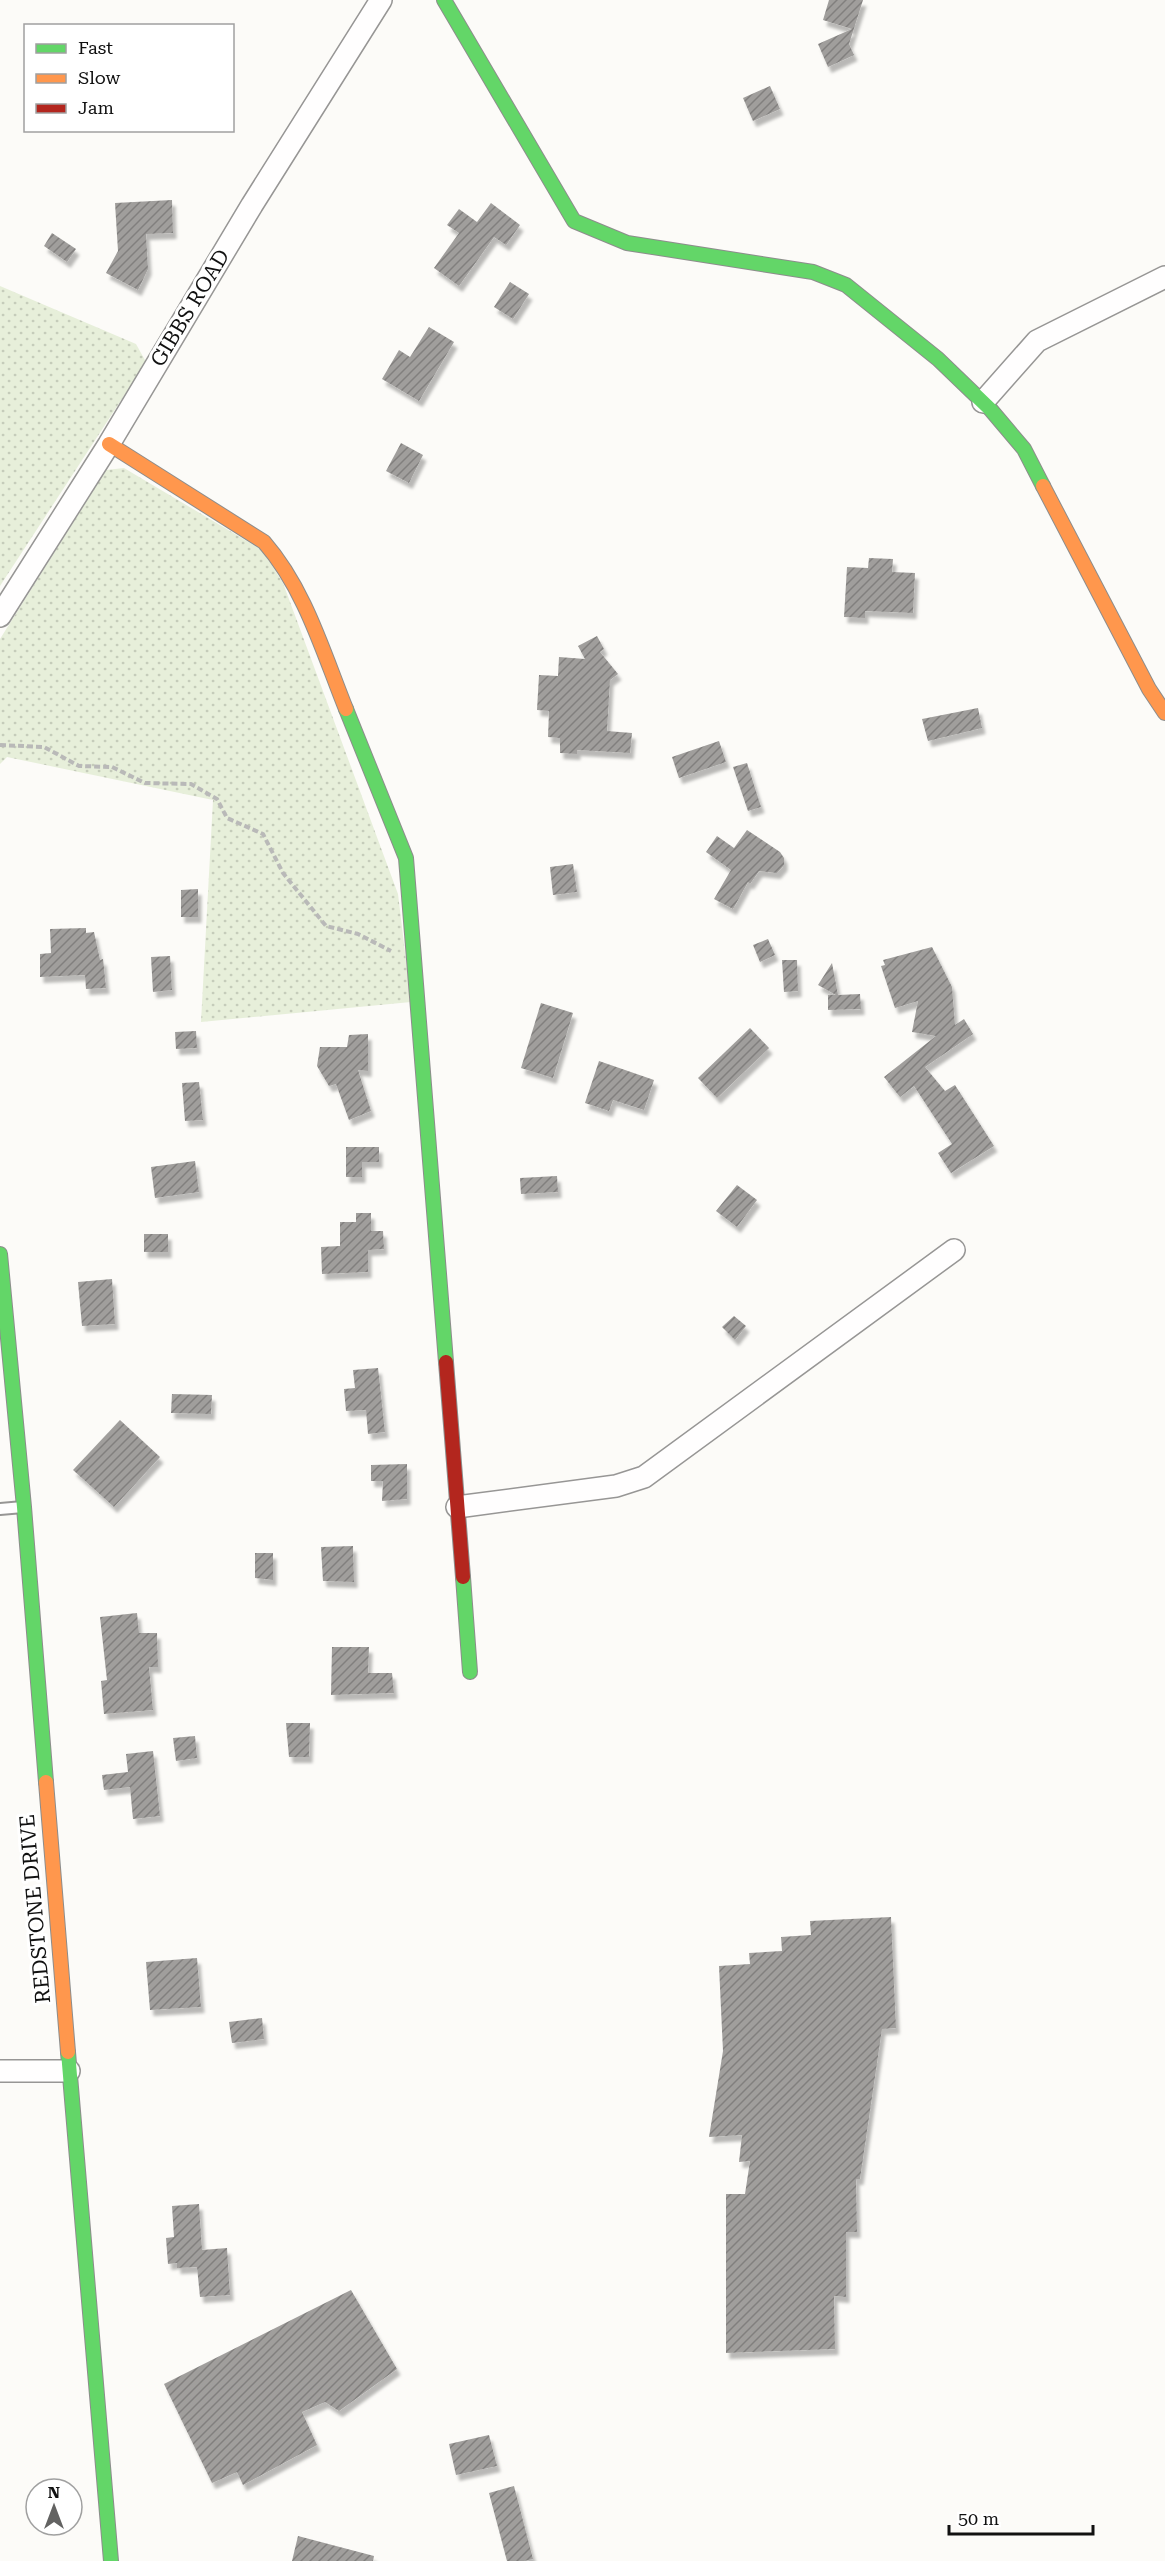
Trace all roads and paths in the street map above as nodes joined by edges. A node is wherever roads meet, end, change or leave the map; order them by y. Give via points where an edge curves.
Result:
1 (381, 0) edge
2 (444, 0) edge
3 (1165, 277) edge
4 (983, 402) junction
5 (109, 444) junction
6 (0, 616) edge
7 (1165, 713) edge
8 (0, 745) edge
9 (413, 953) junction
10 (954, 1251) dead end
11 (0, 1254) edge
12 (24, 1507) junction
13 (457, 1507) junction
14 (0, 1509) edge
15 (470, 1672) dead end
16 (0, 2071) edge
17 (69, 2072) junction
18 (111, 2561) edge

1 - 5 street, GIBBS ROAD
2 - 4 street via 574,221 627,243 813,272 846,285 938,359
3 - 4 street via 1037,341
4 - 7 street via 1024,449
5 - 6 street, GIBBS ROAD
5 - 9 street via 264,542 289,575 406,858
8 - 9 path via 44,747 79,766 112,767 145,783 191,784 217,799 227,818 263,834 283,873 326,926 358,934 389,951
9 - 13 street
10 - 13 street via 644,1477 616,1486
11 - 12 street, REDSTONE DRIVE
12 - 14 lane
12 - 17 street, REDSTONE DRIVE
13 - 15 street
16 - 17 street
17 - 18 street, REDSTONE DRIVE

